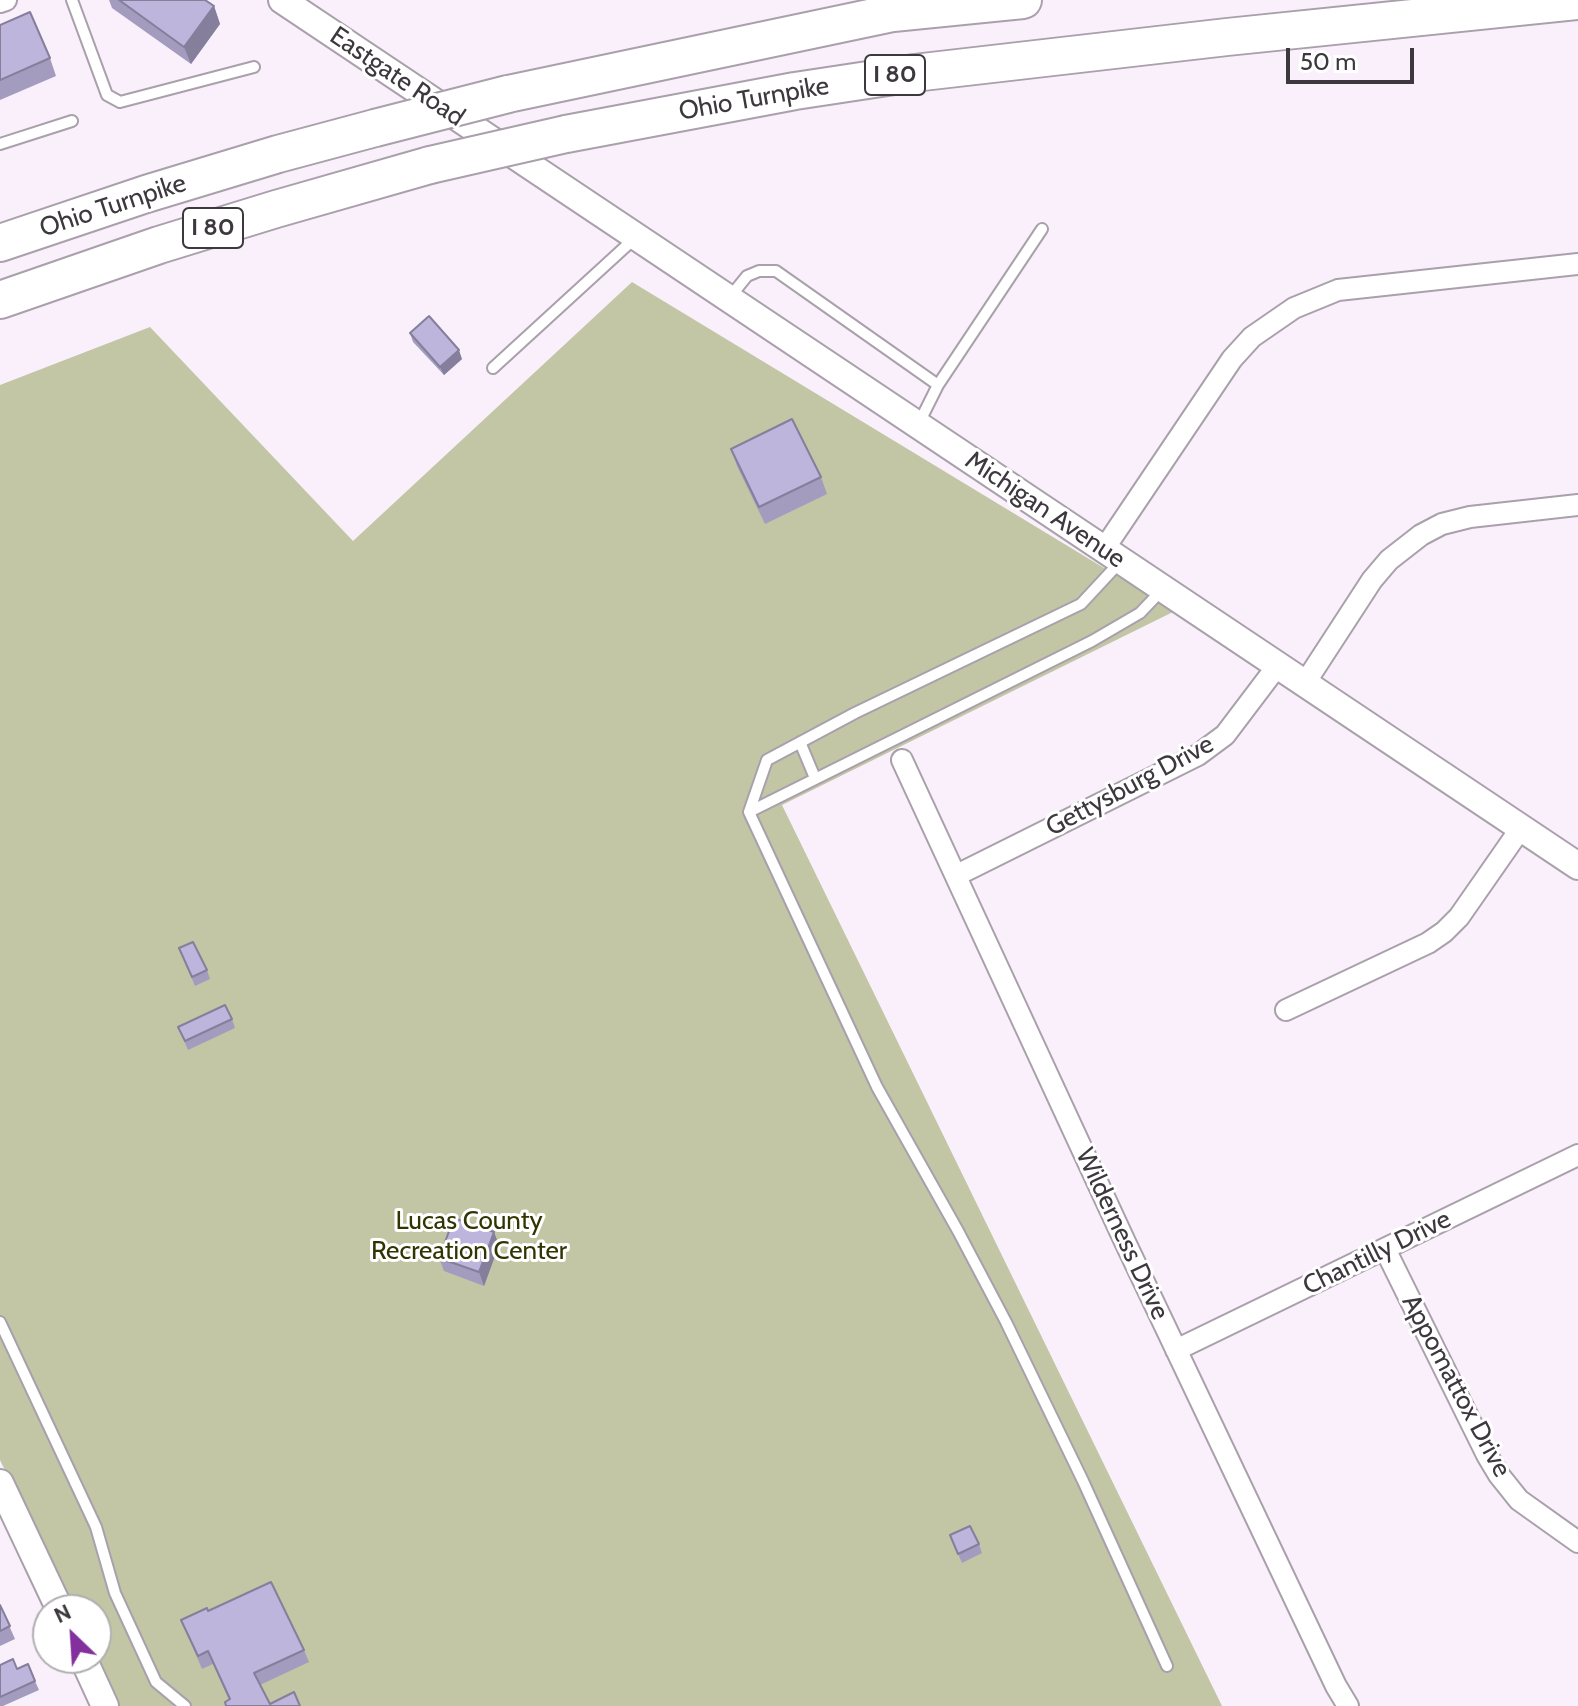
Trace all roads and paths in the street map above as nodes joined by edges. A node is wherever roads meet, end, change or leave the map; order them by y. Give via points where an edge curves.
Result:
1 (6, 0) edge
2 (72, 0) edge
3 (282, 0) edge
4 (1023, 0) edge
5 (1578, 1) edge
6 (0, 2) edge
7 (254, 67) dead end
8 (72, 121) dead end
9 (0, 144) edge
10 (513, 154) joint
11 (1042, 229) dead end
12 (637, 236) junction
13 (0, 243) edge
14 (1578, 264) edge
15 (729, 298) junction
16 (0, 300) edge
17 (493, 368) dead end
18 (938, 385) junction
19 (918, 425) junction
20 (1578, 505) edge
21 (1113, 555) junction
22 (1164, 589) junction
23 (1278, 665) junction
24 (1305, 683) junction
25 (800, 742) junction
26 (902, 760) dead end
27 (815, 778) junction
28 (749, 812) junction
29 (1521, 828) junction
30 (1578, 866) edge
31 (957, 875) junction
32 (1286, 1010) dead end
33 (1578, 1155) edge
34 (1385, 1249) junction
35 (0, 1322) edge
36 (1176, 1350) junction
37 (0, 1483) edge
38 (1578, 1542) edge
39 (52, 1594) edge
40 (1167, 1666) dead end
41 (90, 1674) edge
42 (105, 1706) edge
43 (185, 1706) edge
44 (1348, 1706) edge

1 - 6 street
2 - 7 lane via 107,95 120,102
3 - 10 street, Eastgate Road
4 - 13 highway, Ohio Turnpike / I 80, bridge via 893,13 508,94 278,154
5 - 16 highway, Ohio Turnpike / I 80, bridge via 914,73 566,134 430,165 276,209
8 - 9 lane
10 - 12 street, Michigan Avenue
11 - 18 lane
12 - 15 street, Michigan Avenue
12 - 17 lane
14 - 21 street via 1338,290 1294,308 1252,337 1232,359
15 - 18 lane via 747,276 776,271
15 - 19 street, Michigan Avenue
18 - 19 lane
19 - 21 street, Michigan Avenue
20 - 24 street via 1470,517 1421,535 1372,580
21 - 22 street, Michigan Avenue
21 - 25 lane via 1081,604
22 - 23 street, Michigan Avenue
22 - 27 lane via 1140,613 1092,641
23 - 24 street, Michigan Avenue
23 - 31 street, Gettysburg Drive via 1225,735 1206,750
24 - 29 street, Michigan Avenue
25 - 27 lane
25 - 28 lane via 767,760
26 - 31 street, Wilderness Drive
27 - 28 lane
28 - 40 lane via 877,1087 1006,1322
29 - 30 street, Michigan Avenue
29 - 32 street via 1444,932
31 - 36 street, Wilderness Drive
33 - 34 street, Chantilly Drive
34 - 36 street, Chantilly Drive
34 - 38 street, Appomattox Drive via 1499,1475 1519,1500
35 - 43 lane via 96,1527 115,1593 156,1682
36 - 44 street, Wilderness Drive
37 - 39 street
41 - 42 street

